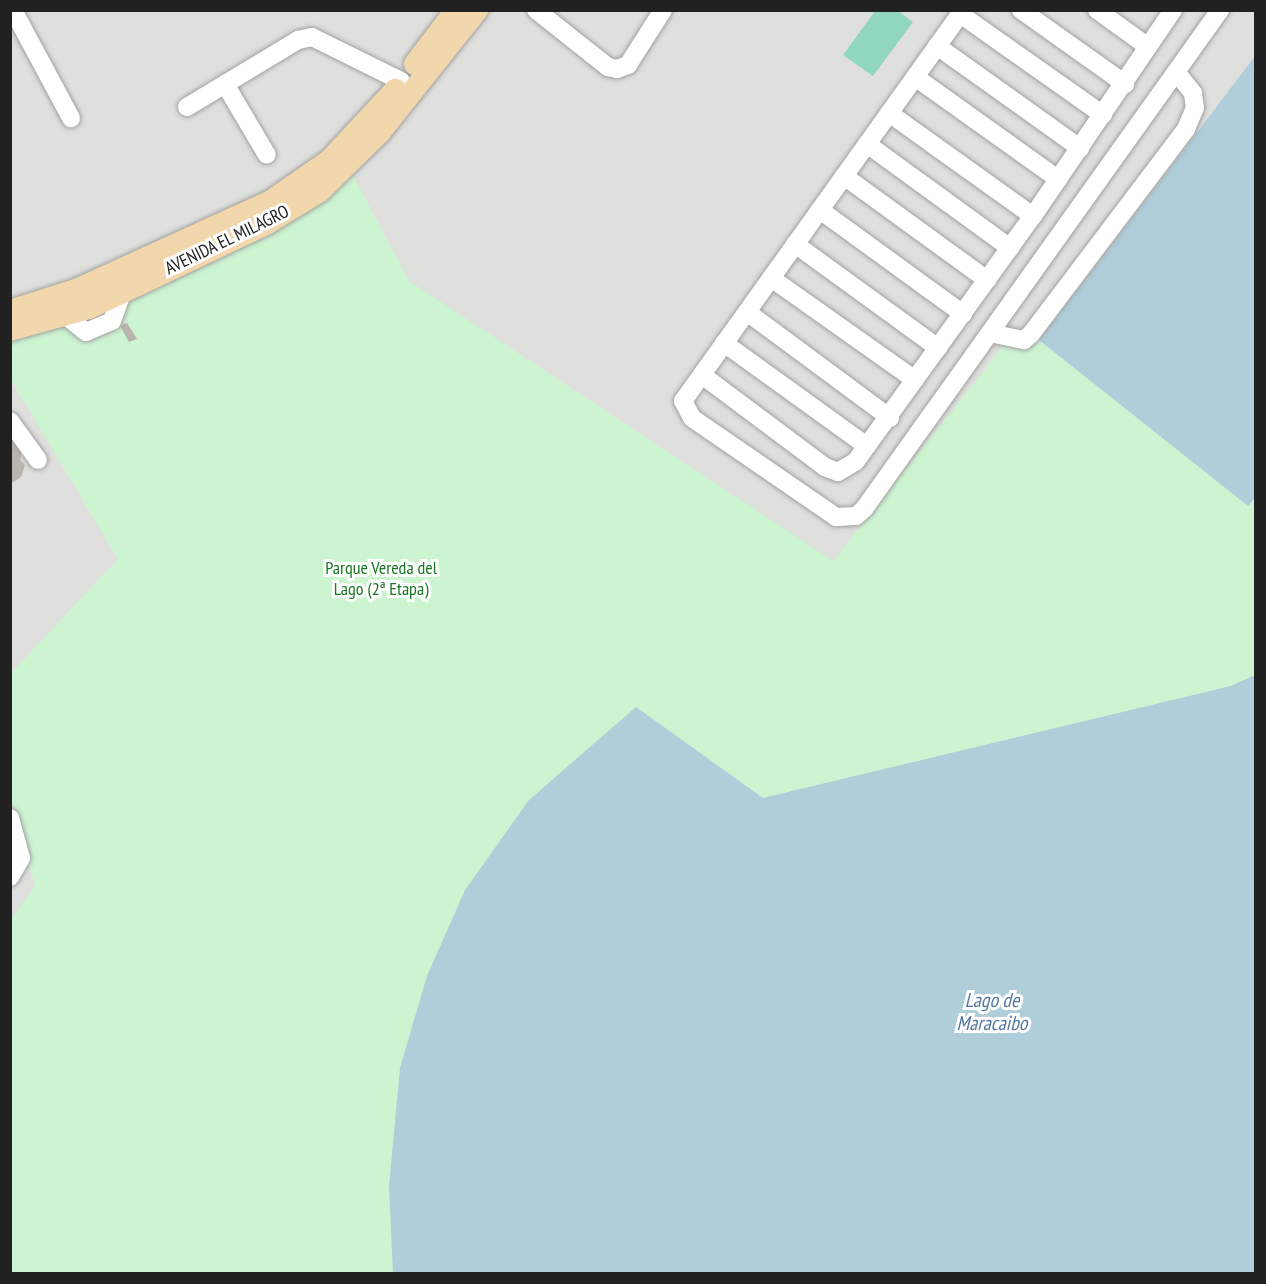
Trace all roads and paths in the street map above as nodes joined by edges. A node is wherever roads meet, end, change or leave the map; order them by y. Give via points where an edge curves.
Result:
1 (13, 10) edge
2 (456, 10) edge
3 (477, 10) edge
4 (536, 10) edge
5 (663, 10) edge
6 (1021, 10) edge
7 (1097, 10) edge
8 (1220, 10) edge
9 (962, 12) edge
10 (1169, 12) edge
11 (937, 46) junction
12 (1147, 46) junction
13 (1176, 72) junction
14 (915, 77) junction
15 (401, 81) junction
16 (225, 84) junction
17 (1125, 84) junction
18 (187, 107) dead end
19 (890, 113) junction
20 (1103, 116) junction
21 (71, 118) dead end
22 (867, 144) junction
23 (1080, 148) junction
24 (267, 155) dead end
25 (844, 176) junction
26 (1058, 179) junction
27 (820, 210) junction
28 (1033, 216) junction
29 (795, 244) junction
30 (1010, 248) junction
31 (771, 278) junction
32 (987, 280) junction
33 (10, 311) edge
34 (747, 312) junction
35 (963, 314) junction
36 (10, 330) edge
37 (990, 333) junction
38 (724, 343) junction
39 (938, 348) junction
40 (702, 375) junction
41 (915, 380) junction
42 (890, 418) junction
43 (10, 421) edge
44 (867, 446) junction
45 (38, 460) dead end
46 (10, 818) edge
47 (10, 877) edge

1 - 21 street
2 - 15 main road, AVENIDA EL MILAGRO
3 - 36 main road, AVENIDA EL MILAGRO via 380,132 320,191 268,223 123,291 65,315
4 - 5 street via 608,67 617,69 628,65
6 - 17 street
7 - 12 street
8 - 13 street
9 - 11 street
9 - 20 street
10 - 12 street
11 - 14 street
11 - 23 street
12 - 17 street
13 - 37 street
13 - 37 street via 1193,93 1195,108 1185,129 1031,334 1024,340
14 - 19 street
14 - 26 street
15 - 16 street via 312,37 297,40
15 - 33 main road, AVENIDA EL MILAGRO via 330,160 271,201 76,290
16 - 18 street
16 - 24 street
17 - 20 street
19 - 22 street
19 - 28 street
20 - 23 street
22 - 25 street
22 - 30 street
23 - 26 street
25 - 27 street
25 - 32 street
26 - 28 street
27 - 29 street
27 - 35 street
28 - 30 street
29 - 31 street
29 - 39 street
30 - 32 street
31 - 34 street
31 - 41 street
32 - 35 street
34 - 38 street
34 - 42 street
35 - 39 street
37 - 40 street via 864,509 846,518 822,511 687,414 683,401
38 - 40 street
38 - 44 street
39 - 41 street
40 - 44 street via 825,467 838,472
41 - 42 street
42 - 44 street
43 - 45 street
46 - 47 street via 21,858

